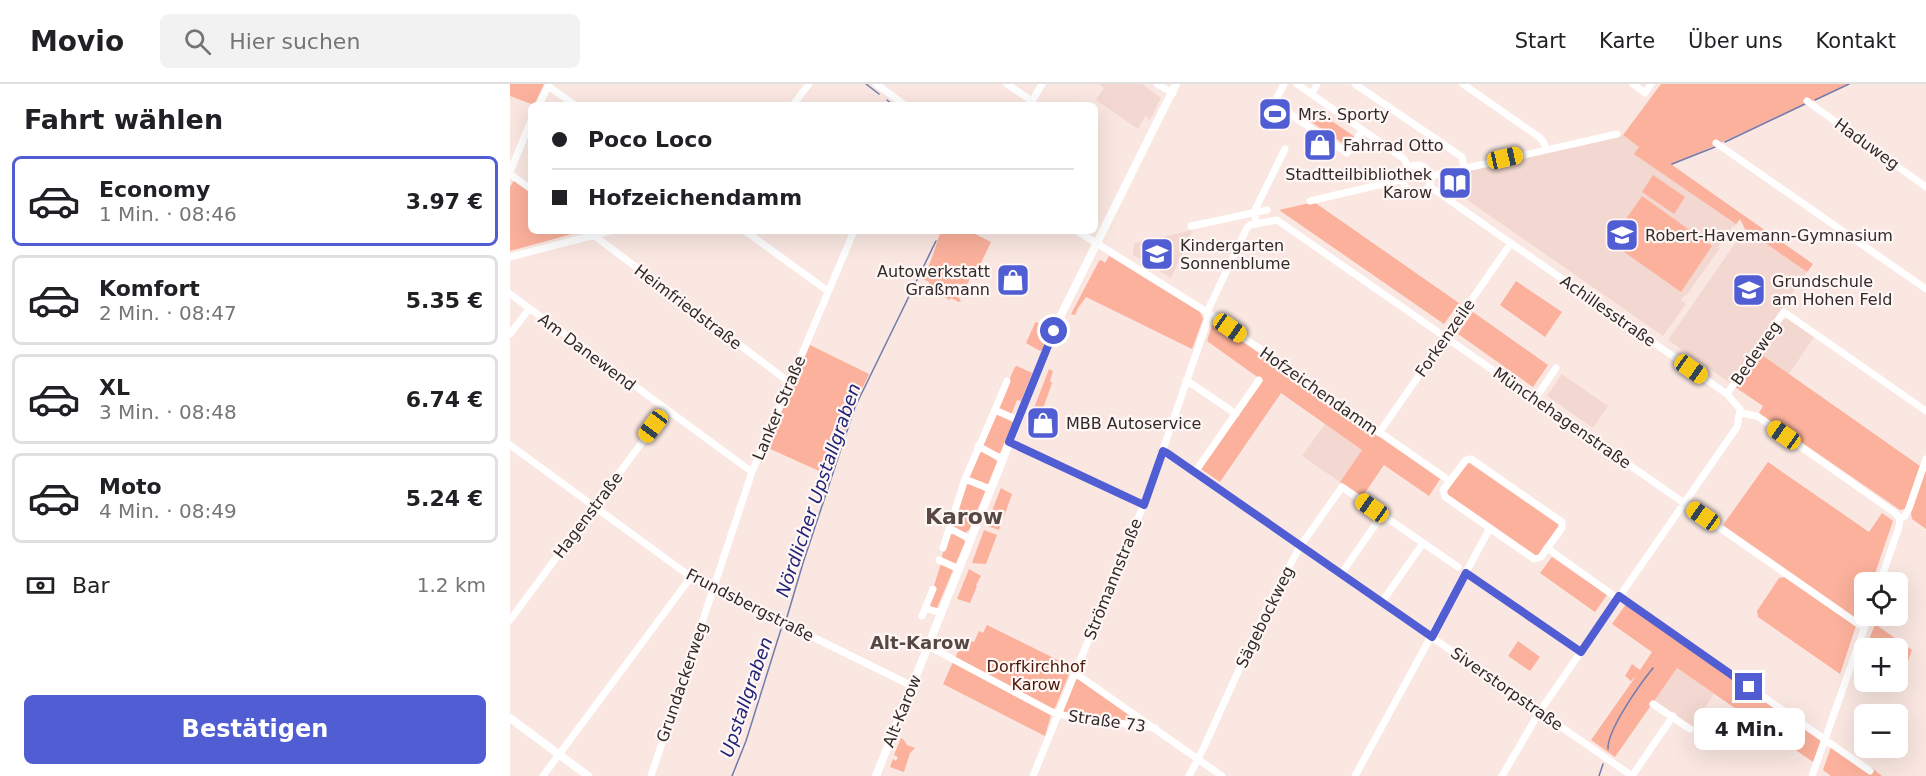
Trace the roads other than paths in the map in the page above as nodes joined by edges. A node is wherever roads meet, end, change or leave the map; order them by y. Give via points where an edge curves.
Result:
1 (809, 84) edge
2 (876, 84) edge
3 (1007, 84) edge
4 (1042, 84) edge
5 (1157, 84) edge
6 (1181, 84) edge
7 (1284, 84) edge
8 (1297, 84) edge
9 (1317, 84) edge
10 (1355, 84) edge
11 (1462, 84) edge
12 (1633, 84) edge
13 (1651, 84) edge
14 (549, 85) edge
15 (1174, 89) edge
16 (1312, 94) junction
17 (1807, 101) dead end
18 (540, 102) edge
19 (570, 102) edge
20 (795, 102) edge
21 (901, 102) edge
22 (1030, 102) edge
23 (1032, 102) edge
24 (528, 128) edge
25 (1363, 130) junction
26 (1617, 134) dead end
27 (1716, 143) dead end
28 (1285, 149) dead end
29 (1546, 149) junction
30 (1409, 168) junction
31 (1464, 168) junction
32 (510, 173) edge
33 (1431, 176) junction
34 (1404, 179) junction
35 (1429, 186) junction
36 (1926, 186) edge
37 (528, 187) edge
38 (1310, 201) dead end
39 (1267, 210) dead end
40 (1254, 212) junction
41 (1257, 224) junction
42 (1191, 226) dead end
43 (588, 234) edge
44 (592, 234) edge
45 (749, 234) edge
46 (853, 234) edge
47 (1081, 234) edge
48 (1510, 243) junction
49 (1096, 245) junction
50 (510, 257) edge
51 (1926, 289) edge
52 (828, 291) junction
53 (510, 294) edge
54 (529, 309) junction
55 (1207, 312) junction
56 (510, 334) edge
57 (1446, 337) junction
58 (1556, 368) dead end
59 (1186, 380) junction
60 (1259, 380) dead end
61 (1007, 381) dead end
62 (789, 382) junction
63 (1727, 394) junction
64 (1535, 399) junction
65 (666, 410) junction
66 (994, 410) junction
67 (1926, 411) edge
68 (1741, 412) junction
69 (1236, 414) junction
70 (1018, 420) junction
71 (1379, 433) junction
72 (1009, 442) junction
73 (510, 445) edge
74 (978, 446) junction
75 (1163, 451) junction
76 (1002, 459) junction
77 (1926, 459) edge
78 (752, 472) junction
79 (1196, 472) junction
80 (965, 479) junction
81 (1450, 481) junction
82 (990, 489) junction
83 (1684, 503) junction
84 (1144, 505) junction
85 (593, 507) junction
86 (1382, 515) junction
87 (1900, 519) junction
88 (949, 528) junction
89 (1490, 528) junction
90 (970, 539) junction
91 (1423, 543) junction
92 (1301, 545) junction
93 (943, 548) dead end
94 (1547, 548) junction
95 (939, 560) dead end
96 (1458, 567) dead end
97 (959, 569) junction
98 (1883, 572) edge
99 (1466, 573) junction
100 (1341, 574) junction
101 (691, 577) junction
102 (714, 589) junction
103 (933, 589) dead end
104 (1618, 597) junction
105 (1382, 602) junction
106 (926, 608) junction
107 (941, 614) junction
108 (922, 616) dead end
109 (510, 620) edge
110 (1854, 621) edge
111 (1865, 626) edge
112 (1432, 637) junction
113 (928, 646) junction
114 (1581, 652) junction
115 (1075, 673) junction
116 (912, 686) junction
117 (1653, 704) dead end
118 (1540, 711) junction
119 (1059, 715) junction
120 (1673, 716) junction
121 (510, 718) edge
122 (1155, 728) junction
123 (1690, 729) dead end
124 (1825, 739) junction
125 (559, 754) junction
126 (1198, 759) junction
127 (1870, 771) dead end
128 (543, 776) edge
129 (588, 776) edge
130 (651, 776) edge
131 (876, 776) edge
132 (1033, 776) edge
133 (1189, 776) edge
134 (1222, 776) edge
135 (1355, 776) edge
136 (1502, 776) edge
137 (1632, 776) edge
138 (1812, 776) edge

1 - 20 street
2 - 21 street
3 - 22 street
4 - 23 street
5 - 15 street
6 - 15 main road, Alt-Karow
7 - 25 street via 1274,103 1347,153
8 - 16 street
9 - 16 street
10 - 31 street via 1462,158
11 - 29 street via 1539,137
12 - 13 street via 1646,93
14 - 18 street
14 - 19 street
15 - 49 main road, Alt-Karow
16 - 25 street
17 - 36 street, Haduweg
24 - 32 street
25 - 30 street via 1404,159
26 - 29 street
27 - 51 street
28 - 40 street
29 - 31 street
30 - 33 street via 1424,167
30 - 34 street
31 - 33 street
32 - 37 street
33 - 35 street
34 - 35 street via 1407,188 1415,192
34 - 38 street
35 - 48 street, Achillesstraße
39 - 40 street
40 - 41 street
40 - 42 street
41 - 55 street, Strömannstraße via 1246,228
41 - 57 street, Münchehagenstraße via 1277,220
43 - 50 street
44 - 62 street, Heimfriedstraße
45 - 52 street
46 - 52 street, Lanker Straße
47 - 49 street, Hofzeichendamm
48 - 57 street, Forkenzeile
48 - 63 street, Achillesstraße
49 - 55 street, Hofzeichendamm
49 - 70 main road, Alt-Karow via 1059,319
52 - 62 street, Lanker Straße
53 - 54 street, Am Danewend
54 - 56 street
54 - 65 street, Am Danewend
55 - 59 street, Strömannstraße via 1208,319
55 - 71 street, Hofzeichendamm
57 - 64 street, Münchehagenstraße
57 - 71 street, Forkenzeile
58 - 64 street
59 - 69 street
59 - 75 street, Strömannstraße
60 - 69 street
61 - 66 street
62 - 78 street, Lanker Straße
63 - 67 street, Bedeweg via 1784,312
63 - 68 street, Achillesstraße
64 - 83 street, Münchehagenstraße
65 - 78 street, Am Danewend
65 - 85 street, Hagenstraße
66 - 70 street
66 - 74 street
68 - 83 street via 1737,427
68 - 87 street, Achillesstraße via 1757,416
69 - 79 street
70 - 72 main road, Alt-Karow
71 - 81 street, Hofzeichendamm
72 - 76 main road, Alt-Karow
72 - 84 street
73 - 85 street, Frundsbergstraße
74 - 76 street
74 - 80 street
75 - 79 street, Siverstorpstraße
75 - 84 street, Strömannstraße
76 - 82 main road, Alt-Karow
77 - 87 street via 1909,508
78 - 102 street, Lanker Straße
79 - 92 street, Siverstorpstraße
80 - 82 street
80 - 88 street
81 - 89 street via 1443,490 1445,497
81 - 94 street via 1471,459 1562,522
82 - 90 main road, Alt-Karow
83 - 104 street
83 - 110 street, Münchehagenstraße
84 - 115 street, Strömannstraße
85 - 101 street, Frundsbergstraße
85 - 109 street, Hagenstraße
86 - 91 street
86 - 92 street, Sägebockweg via 1342,488
86 - 100 street
87 - 98 street
88 - 90 street
88 - 93 street
89 - 94 street via 1534,559
89 - 99 street
90 - 97 main road, Alt-Karow
91 - 96 street
91 - 105 street
92 - 100 street, Siverstorpstraße
92 - 126 street, Sägebockweg
94 - 104 street
95 - 97 street
97 - 107 main road, Alt-Karow
99 - 112 street
99 - 114 street
100 - 105 street, Siverstorpstraße
101 - 102 street, Frundsbergstraße
101 - 125 street
102 - 116 street, Frundsbergstraße
102 - 130 street, Grundackerweg
103 - 106 street
104 - 114 street
104 - 124 street
105 - 112 street, Siverstorpstraße
106 - 107 street
106 - 108 street
107 - 113 main road, Alt-Karow
111 - 124 street
112 - 118 street, Siverstorpstraße
112 - 135 street
113 - 116 main road, Alt-Karow
113 - 119 street
114 - 118 street
115 - 119 street, Strömannstraße
115 - 122 street, Straße 73
116 - 131 main road, Alt-Karow
117 - 120 street
118 - 136 street
118 - 137 street, Siverstorpstraße
119 - 122 street, Straße 73
119 - 132 street, Strömannstraße
120 - 123 street
120 - 137 street
121 - 125 main road
122 - 126 street, Straße 73
124 - 127 street
124 - 138 street
125 - 128 street
125 - 129 main road
126 - 133 street, Sägebockweg
126 - 134 street, Straße 73

